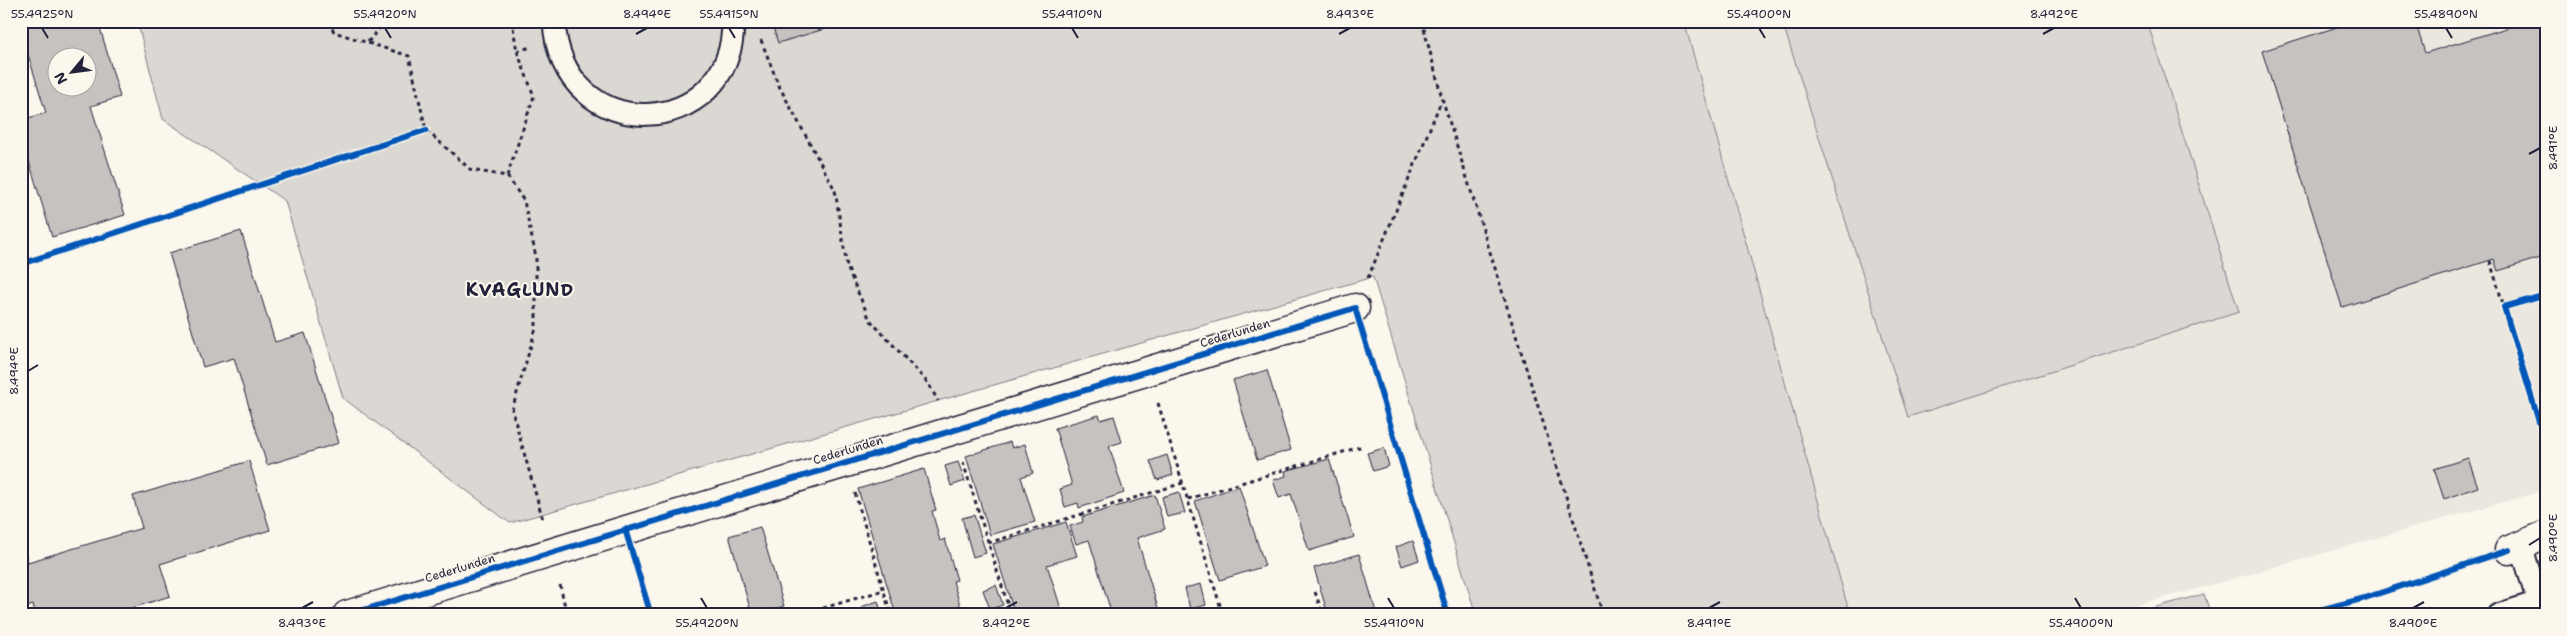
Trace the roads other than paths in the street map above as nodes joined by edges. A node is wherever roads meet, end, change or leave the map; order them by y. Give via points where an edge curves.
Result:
1 (554, 21) edge
2 (733, 21) edge
3 (1355, 308) road end
4 (2546, 535) edge
5 (2515, 547) joint
6 (347, 615) edge
7 (2498, 615) edge

1 - 2 lane via 561,61 573,81 590,98 611,109 634,115 680,108 700,96 716,79 728,58
3 - 6 street, Cederlunden
4 - 5 street
5 - 7 lane via 2538,602

